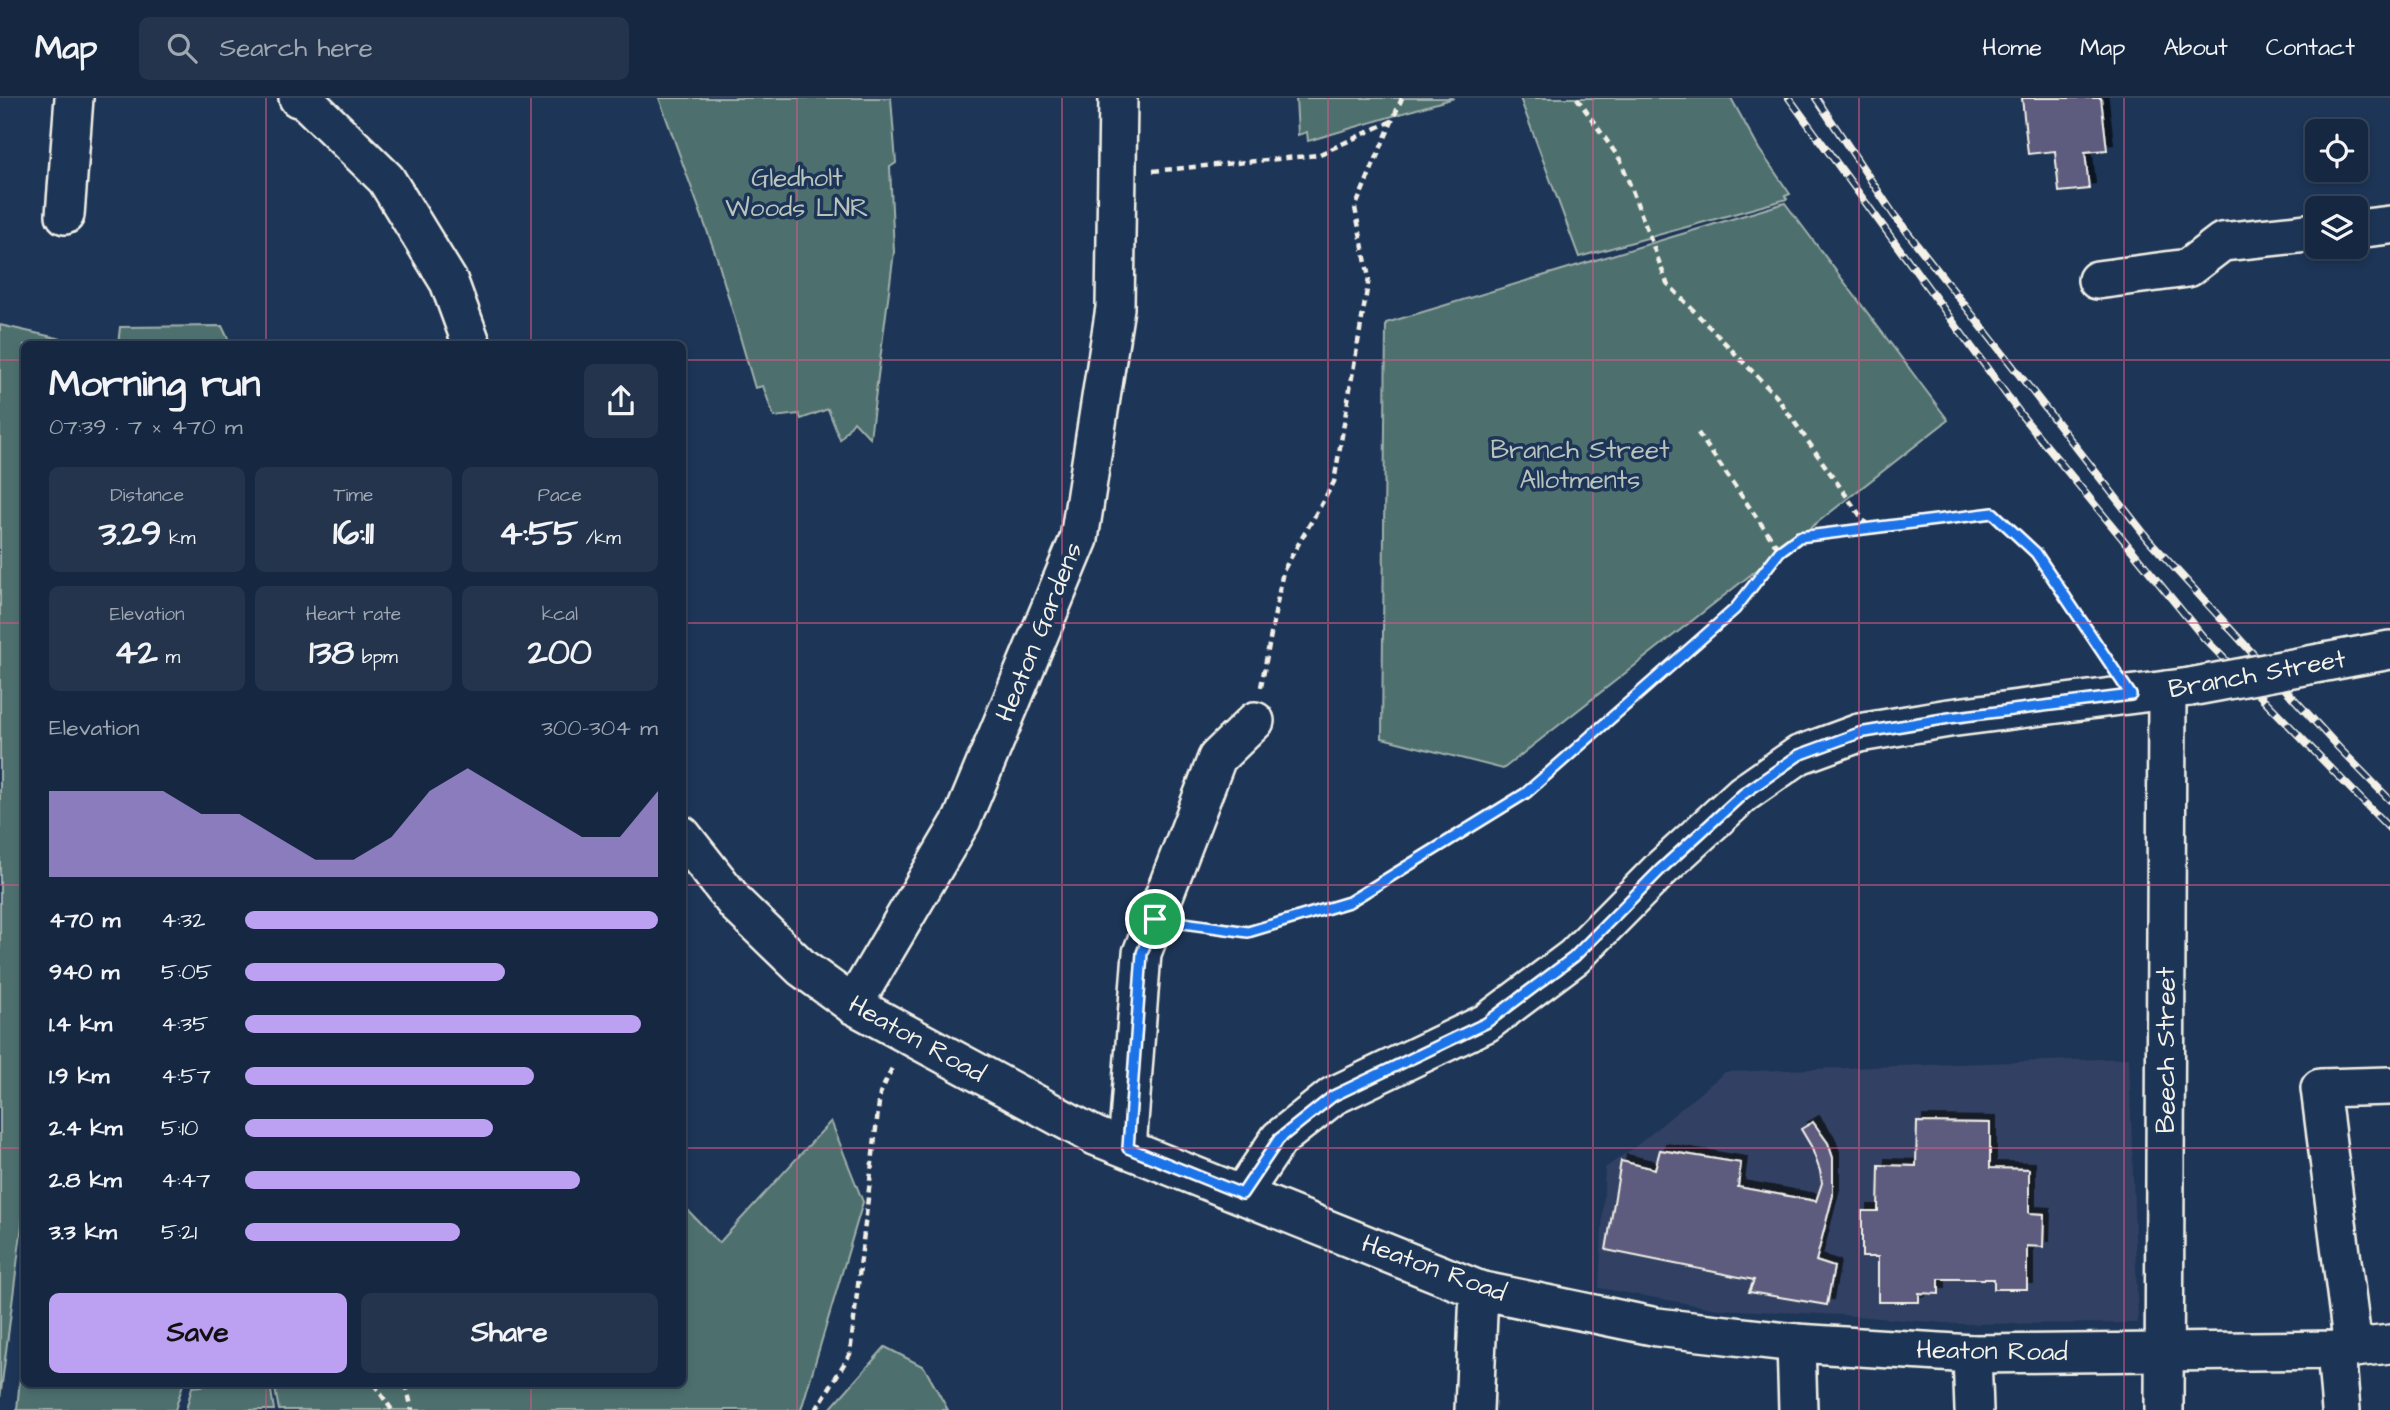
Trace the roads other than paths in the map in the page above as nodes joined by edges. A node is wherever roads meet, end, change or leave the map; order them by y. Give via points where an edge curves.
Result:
1 (74, 98) edge
2 (299, 98) edge
3 (1118, 98) edge
4 (65, 215) dead end
5 (2390, 225) edge
6 (2368, 228) edge
7 (2305, 233) edge
8 (2097, 280) dead end
9 (471, 341) edge
10 (2390, 650) edge
11 (2179, 688) junction
12 (1255, 721) road end
13 (686, 840) edge
14 (853, 1005) junction
15 (2390, 1086) edge
16 (1128, 1148) junction
17 (1242, 1194) junction
18 (1479, 1290) junction
19 (1796, 1343) junction
20 (2390, 1345) edge
21 (2344, 1349) junction
22 (2165, 1352) junction
23 (1972, 1354) junction
24 (1474, 1410) edge
25 (1798, 1410) edge
26 (1973, 1410) edge
27 (2164, 1410) edge
28 (2342, 1410) edge

1 - 4 street
2 - 9 street via 386,179 449,282
3 - 14 street, Heaton Gardens via 1115,308 1079,540 962,820
5 - 6 street
7 - 8 street via 2222,242 2189,268
10 - 11 street, Branch Street, bridge
11 - 17 street, Branch Street via 1859,733 1799,755 1743,794 1574,957 1486,1023 1333,1096 1279,1139
11 - 22 street, Beech Street
12 - 16 street via 1217,758 1142,953
13 - 14 street, Heaton Road via 737,905 802,968
14 - 16 street, Heaton Road via 1096,1136
15 - 21 street via 2320,1088
16 - 17 street, Heaton Road
17 - 18 street, Heaton Road
18 - 19 street, Heaton Road via 1657,1327
18 - 24 street
19 - 23 street, Heaton Road
19 - 25 street
20 - 21 street, Heaton Road
21 - 22 street, Heaton Road
21 - 28 street
22 - 23 street, Heaton Road
22 - 27 street, Beech Street
23 - 26 street

